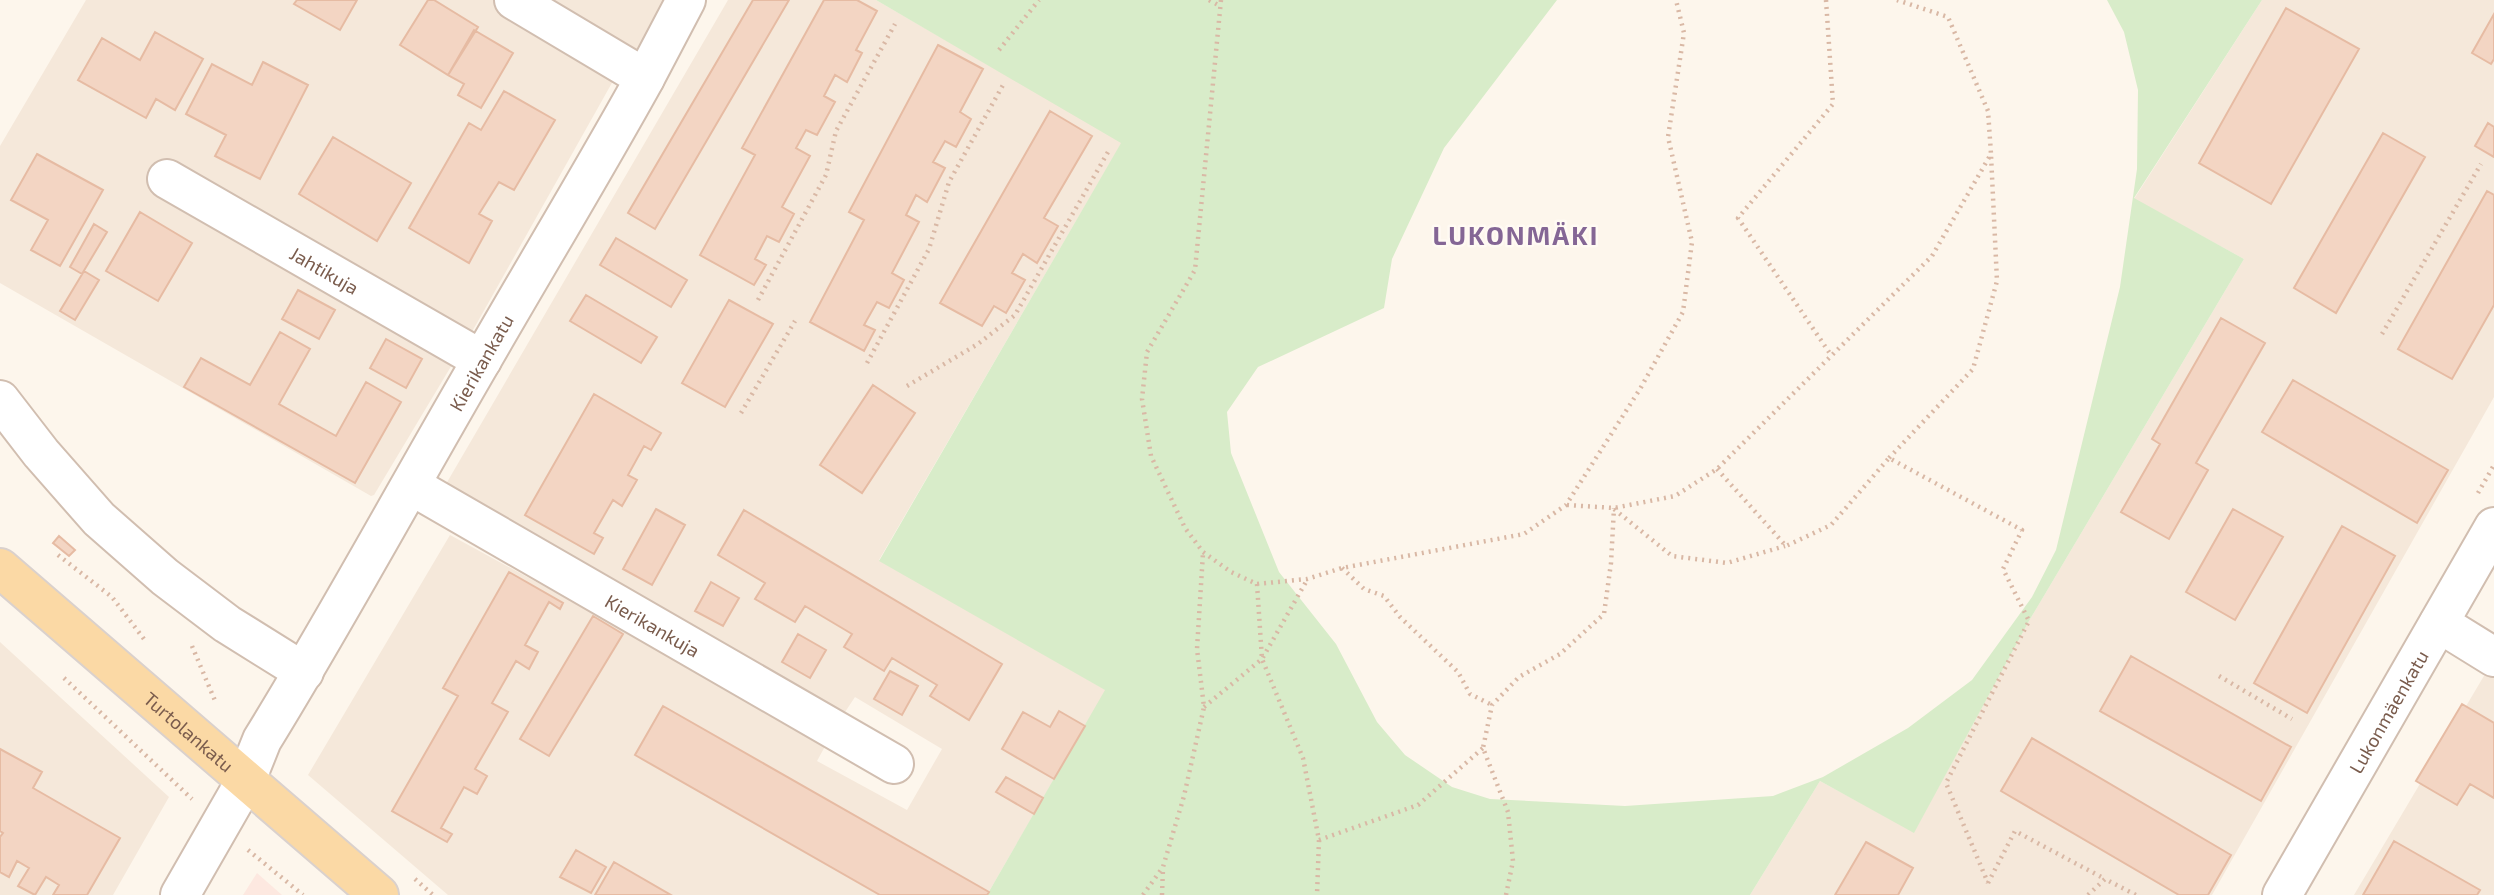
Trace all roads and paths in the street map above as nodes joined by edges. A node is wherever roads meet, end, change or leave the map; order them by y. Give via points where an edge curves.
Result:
1 (514, 0) edge
2 (686, 0) edge
3 (1039, 0) edge
4 (1209, 0) edge
5 (1676, 0) edge
6 (1826, 0) edge
7 (1897, 0) edge
8 (1221, 3) edge
9 (895, 24) dead end
10 (999, 50) dead end
11 (645, 78) junction
12 (1003, 85) dead end
13 (1108, 152) dead end
14 (1991, 154) junction
15 (2482, 164) dead end
16 (167, 179) dead end
17 (758, 300) dead end
18 (795, 321) dead end
19 (2382, 334) dead end
20 (1831, 355) junction
21 (482, 359) junction
22 (867, 363) dead end
23 (907, 386) dead end
24 (0, 400) edge
25 (741, 413) dead end
26 (1889, 458) junction
27 (1717, 469) junction
28 (412, 486) junction
29 (1566, 505) junction
30 (1614, 508) junction
31 (2494, 527) edge
32 (1786, 546) junction
33 (1203, 552) junction
34 (58, 555) dead end
35 (0, 568) edge
36 (1342, 568) junction
37 (1307, 579) junction
38 (1257, 584) junction
39 (2439, 623) junction
40 (150, 646) dead end
41 (2494, 657) edge
42 (1262, 659) junction
43 (304, 672) junction
44 (2219, 676) dead end
45 (64, 677) dead end
46 (1492, 705) junction
47 (1205, 707) junction
48 (2292, 719) dead end
49 (1483, 748) junction
50 (894, 764) dead end
51 (246, 780) junction
52 (221, 826) junction
53 (1320, 840) junction
54 (1163, 867) junction
55 (2105, 879) junction
56 (180, 895) edge
57 (303, 895) edge
58 (379, 895) edge
59 (1143, 895) edge
60 (1162, 895) edge
61 (1317, 895) edge
62 (1506, 895) edge
63 (2088, 895) edge
64 (2136, 895) edge
65 (2282, 895) edge

1 - 11 street
2 - 11 street, Kierikankatu
3 - 10 path
4 - 8 path
5 - 29 path via 1684,33 1668,137 1692,242 1683,312
6 - 20 path via 1833,104 1738,218
7 - 14 path via 1948,17 1988,111
8 - 33 path via 1195,270 1147,352 1142,399 1151,456 1185,528
9 - 17 path via 836,131 826,175
11 - 21 street, Kierikankatu
12 - 22 path via 949,182 929,249
13 - 23 path via 1016,315 978,344
14 - 20 path via 1933,256
14 - 26 path via 1997,281 1973,369
15 - 19 path
16 - 21 street, Jahtikuja
18 - 25 path
20 - 27 path
21 - 28 street, Kierikankatu
24 - 43 street via 99,519 164,577 227,624
26 - 32 path via 1831,525
26 - 55 path via 2022,530 2003,569 2029,621 1945,783 1988,883 2015,831
27 - 30 path via 1675,496
27 - 32 path
28 - 43 street, Kierikankatu
28 - 50 street, Kierikankuja
29 - 30 path
29 - 36 path via 1524,534
30 - 32 path via 1672,556 1727,563
30 - 46 path via 1604,614 1560,654 1519,677
31 - 39 street, Lukonmäenkatu
33 - 38 path
33 - 47 path via 1197,649
34 - 40 path via 112,597
35 - 51 main road, Turtolankatu
36 - 37 path
36 - 46 path via 1364,589 1384,596 1458,672 1470,694
37 - 38 path
37 - 42 path
38 - 42 path
39 - 41 street
39 - 65 street, Lukonmäenkatu
42 - 47 path
42 - 53 path via 1303,758
43 - 51 street, Kierikankatu via 262,740
44 - 48 path
45 - 52 path
46 - 49 path
47 - 54 path
49 - 53 path via 1418,805
49 - 62 path via 1508,812 1513,861
51 - 52 street, Kierikankatu
51 - 58 main road, Turtolankatu
52 - 56 street, Kierikankatu
52 - 57 path
53 - 61 path
54 - 59 path
54 - 60 path
55 - 63 path
55 - 64 path

